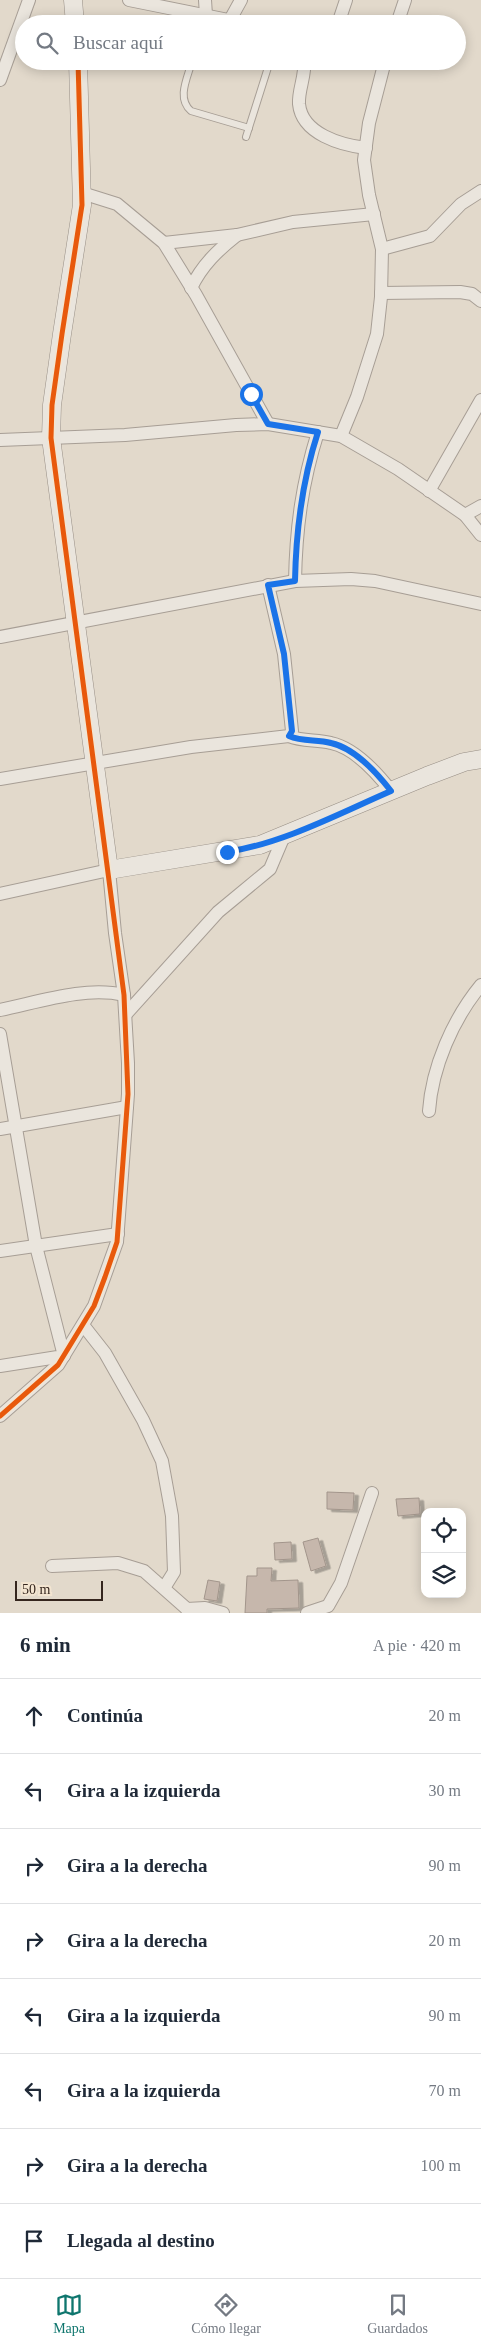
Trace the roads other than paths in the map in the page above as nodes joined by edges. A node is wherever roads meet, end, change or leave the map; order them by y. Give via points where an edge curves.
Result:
1 (29, 0) edge
2 (73, 0) edge
3 (130, 0) edge
4 (205, 0) edge
5 (241, 0) edge
6 (346, 0) edge
7 (405, 0) edge
8 (24, 15) edge
9 (74, 15) edge
10 (188, 15) edge
11 (204, 15) edge
12 (233, 15) edge
13 (341, 15) edge
14 (400, 15) edge
15 (15, 39) edge
16 (78, 70) edge
17 (189, 70) edge
18 (267, 70) edge
19 (303, 70) edge
20 (382, 70) edge
21 (0, 80) edge
22 (248, 128) junction
23 (246, 136) dead end
24 (366, 148) junction
25 (481, 191) edge
26 (82, 193) junction
27 (374, 214) junction
28 (237, 235) junction
29 (164, 243) junction
30 (382, 249) junction
31 (191, 288) junction
32 (381, 293) junction
33 (481, 300) edge
34 (481, 400) edge
35 (268, 424) junction
36 (318, 432) junction
37 (342, 436) junction
38 (51, 438) junction
39 (0, 440) edge
40 (429, 491) junction
41 (481, 506) edge
42 (465, 515) junction
43 (481, 535) edge
44 (295, 581) junction
45 (268, 585) junction
46 (481, 604) edge
47 (75, 624) junction
48 (0, 637) edge
49 (289, 736) junction
50 (481, 759) edge
51 (94, 764) junction
52 (0, 780) edge
53 (391, 791) junction
54 (284, 836) junction
55 (109, 870) junction
56 (0, 894) edge
57 (481, 985) edge
58 (124, 996) junction
59 (0, 1010) edge
60 (126, 1014) junction
61 (0, 1034) edge
62 (127, 1107) junction
63 (429, 1111) dead end
64 (16, 1125) junction
65 (0, 1129) edge
66 (118, 1234) junction
67 (36, 1246) junction
68 (0, 1251) edge
69 (83, 1325) junction
70 (64, 1356) junction
71 (0, 1366) edge
72 (0, 1416) edge
73 (372, 1493) dead end
74 (52, 1566) dead end
75 (164, 1588) junction
76 (188, 1611) edge
77 (223, 1613) edge
78 (307, 1613) edge

1 - 8 street
2 - 9 street
3 - 10 street
4 - 11 street
5 - 12 street
6 - 13 street
7 - 14 street
15 - 21 street
16 - 26 street
17 - 22 lane via 183,93 191,111
18 - 22 lane
19 - 24 street via 299,104 305,120 318,133 347,145
20 - 24 street
22 - 23 lane
24 - 27 street via 364,160
25 - 30 street via 461,204 430,236
26 - 29 street via 117,204
26 - 38 street via 52,405
27 - 28 street via 293,222
27 - 30 street
28 - 29 street
28 - 31 street via 217,251
29 - 31 street
30 - 32 street
31 - 35 street
32 - 33 street via 460,292
32 - 37 street via 377,334
34 - 40 street
35 - 36 street
35 - 38 street
36 - 37 street
36 - 44 street via 303,484
37 - 40 street
38 - 39 street
38 - 47 street
40 - 42 street
41 - 42 street
42 - 43 street
44 - 45 street
44 - 46 street via 351,579
45 - 47 street
45 - 49 street via 287,671 292,731
47 - 48 street
47 - 51 street
49 - 51 street via 191,747
49 - 53 street via 303,741 332,743 346,749
50 - 53 street via 464,762
51 - 52 street
51 - 55 street
53 - 54 street
54 - 55 street via 246,849
54 - 60 street via 270,869 218,912
55 - 56 street
55 - 58 street
57 - 63 street via 468,1000 445,1048 430,1090
58 - 59 street via 112,992 84,994
58 - 60 street
60 - 62 street
61 - 64 street
62 - 64 street
62 - 66 street
64 - 65 street
64 - 67 street
66 - 67 street
66 - 69 street via 105,1278
67 - 68 street
67 - 70 street
69 - 70 street
69 - 75 street via 105,1353 144,1420 162,1460 172,1516 174,1572
70 - 71 street
70 - 72 street
73 - 78 street via 341,1583 328,1606
74 - 75 street via 118,1563 144,1571
75 - 76 street
76 - 77 street via 205,1608

